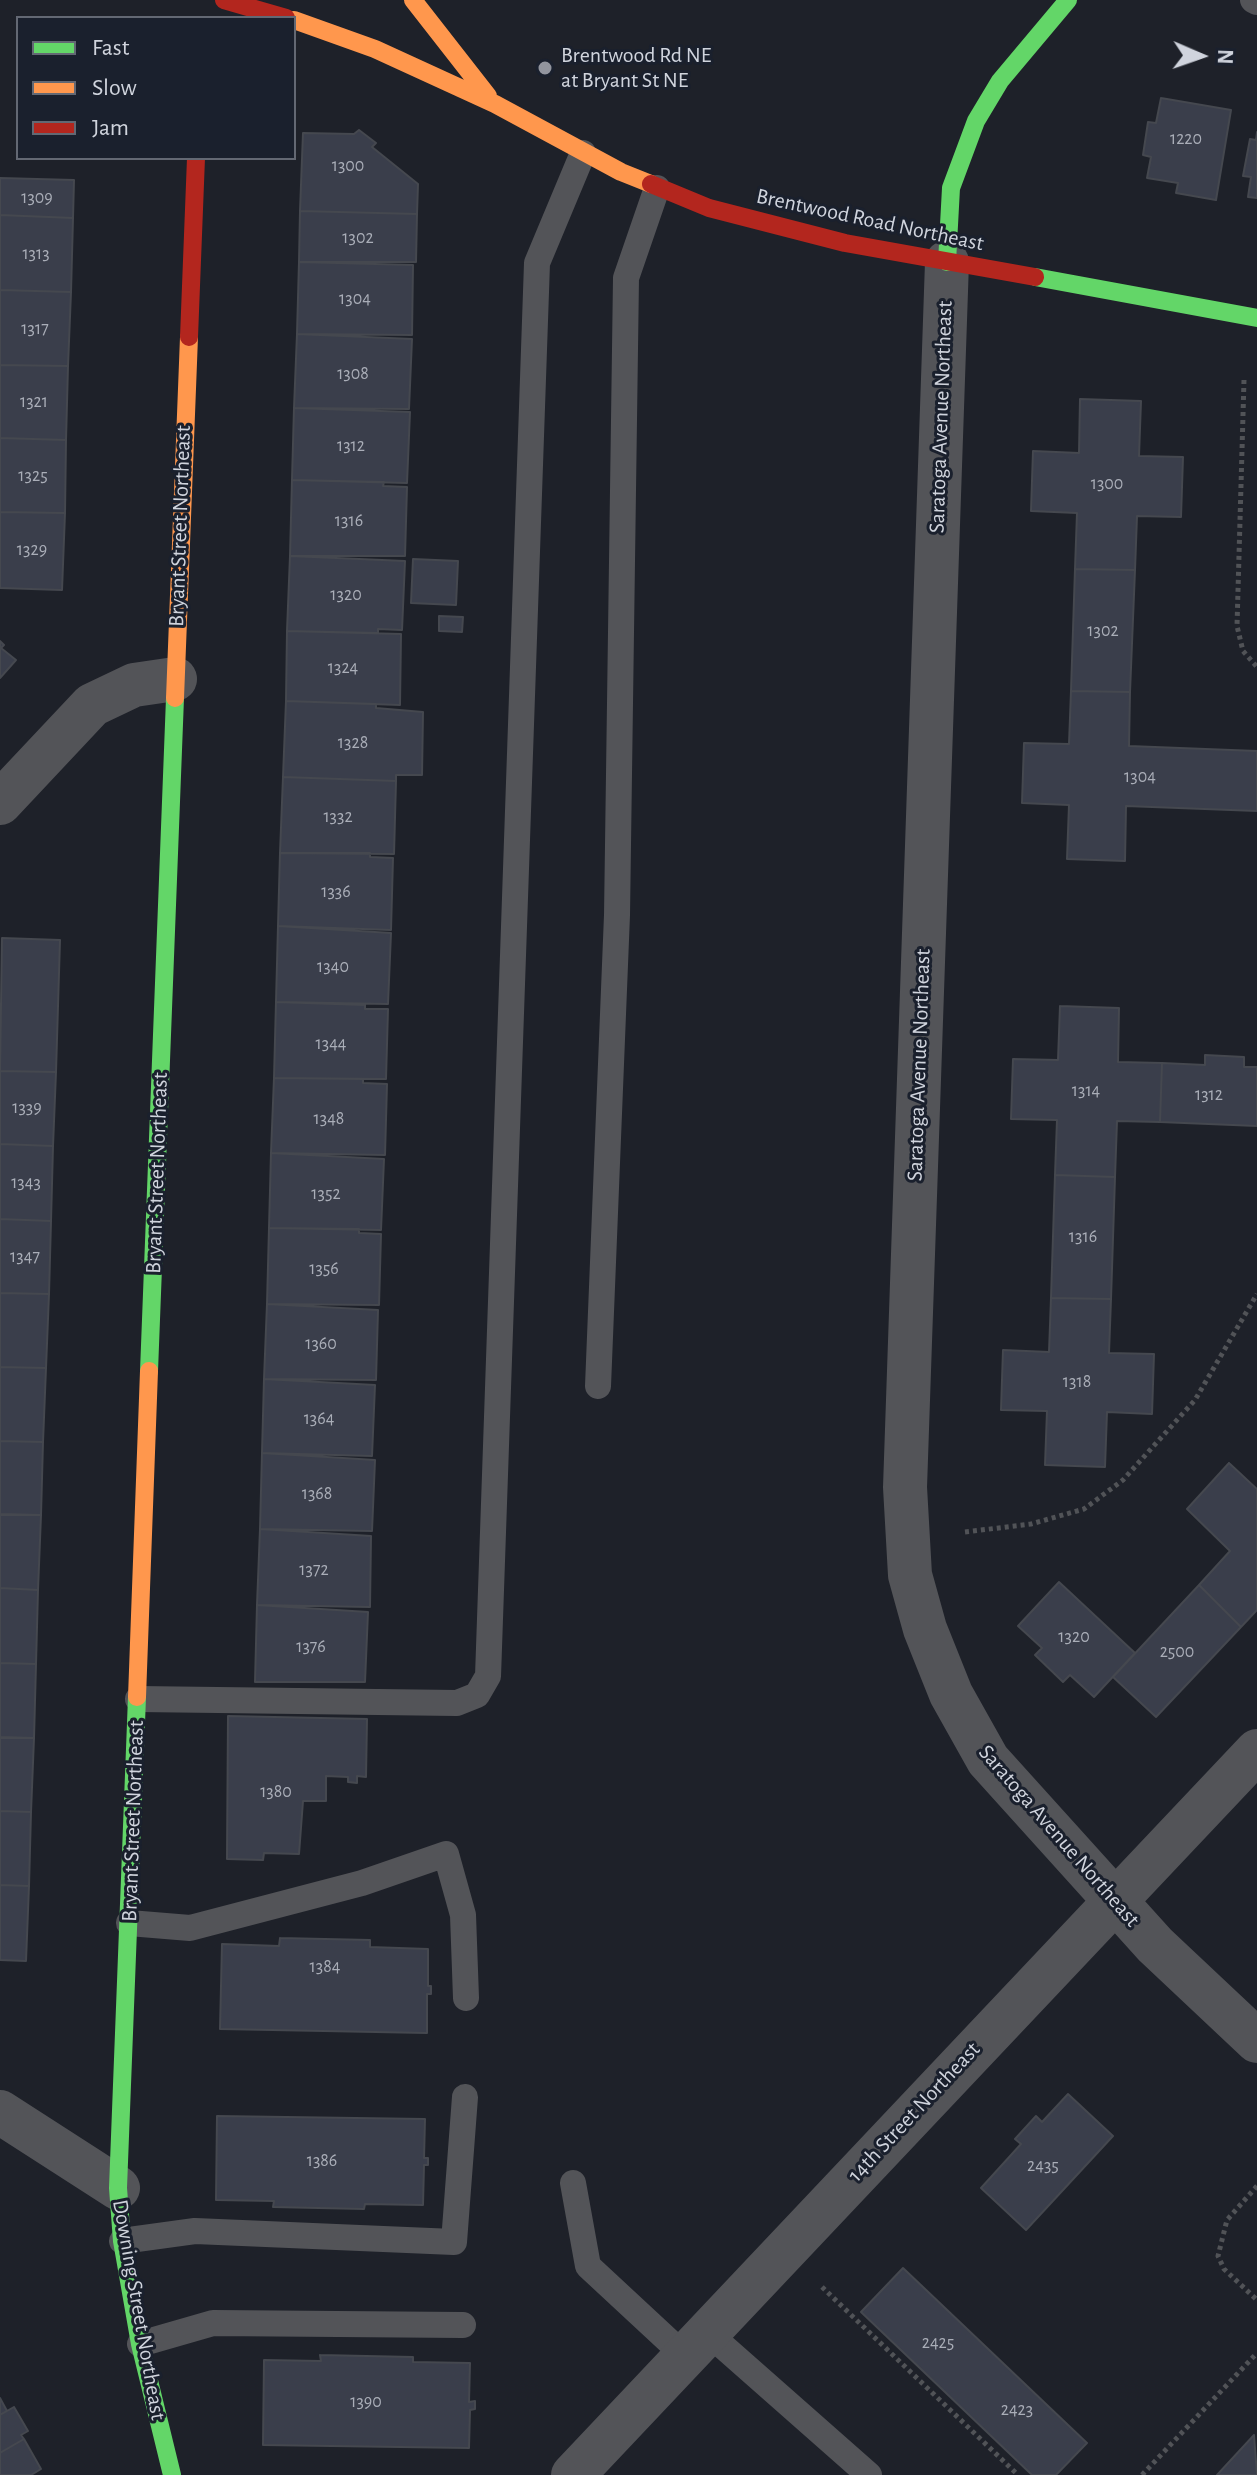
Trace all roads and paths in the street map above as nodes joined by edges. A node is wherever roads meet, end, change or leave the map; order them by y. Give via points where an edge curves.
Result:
1 (413, 0) edge
2 (1068, 0) edge
3 (227, 7) edge
4 (275, 16) edge
5 (298, 17) edge
6 (495, 104) junction
7 (583, 153) junction
8 (196, 160) edge
9 (657, 188) junction
10 (947, 262) junction
11 (1257, 318) edge
12 (1244, 380) dead end
13 (1257, 667) edge
14 (175, 679) junction
15 (0, 803) edge
16 (1257, 1294) edge
17 (598, 1386) dead end
18 (965, 1532) dead end
19 (138, 1699) junction
20 (1257, 1751) edge
21 (1114, 1901) junction
22 (129, 1923) junction
23 (466, 1998) dead end
24 (1257, 2041) edge
25 (465, 2097) dead end
26 (0, 2112) edge
27 (573, 2183) dead end
28 (1257, 2186) edge
29 (118, 2188) junction
30 (122, 2241) junction
31 (822, 2287) dead end
32 (1257, 2300) edge
33 (463, 2325) dead end
34 (140, 2344) junction
35 (697, 2345) junction
36 (1257, 2353) edge
37 (172, 2475) edge
38 (573, 2475) edge
39 (869, 2475) edge
40 (1018, 2475) edge
41 (1142, 2475) edge

1 - 6 street, Brentwood Road Northeast
2 - 10 street, Saratoga Avenue Northeast via 1000,81 976,121 951,188
3 - 4 street
5 - 6 street, Brentwood Road Northeast
6 - 7 street, Brentwood Road Northeast
7 - 9 street, Brentwood Road Northeast
7 - 19 lane via 537,263 488,1676 477,1695 457,1703
8 - 14 street, Bryant Street Northeast
9 - 10 street, Brentwood Road Northeast via 774,227
9 - 17 lane via 626,278 617,915
10 - 11 street, Brentwood Road Northeast
10 - 21 street, Saratoga Avenue Northeast via 905,1473 907,1546 925,1629 968,1728 1011,1788
12 - 13 path via 1237,626 1243,651
14 - 15 street via 134,685 92,705
14 - 19 street, Bryant Street Northeast
16 - 18 path via 1195,1400 1123,1480 1084,1509 1031,1524
19 - 22 street, Bryant Street Northeast
20 - 21 street, 14th Street Northeast
21 - 24 street, Saratoga Avenue Northeast
21 - 35 street, 14th Street Northeast
22 - 23 lane via 190,1928 362,1883 446,1854 463,1915
22 - 29 street, Bryant Street Northeast
25 - 30 lane via 454,2242 195,2231
26 - 29 street, Downing Street Northeast
27 - 35 lane via 588,2266
28 - 32 path via 1227,2220 1218,2256 1224,2269
29 - 30 street, Downing Street Northeast
30 - 34 street, Downing Street Northeast
31 - 40 path
33 - 34 lane via 213,2323
34 - 37 street, Downing Street Northeast
35 - 38 street, 14th Street Northeast
35 - 39 lane
36 - 41 path

